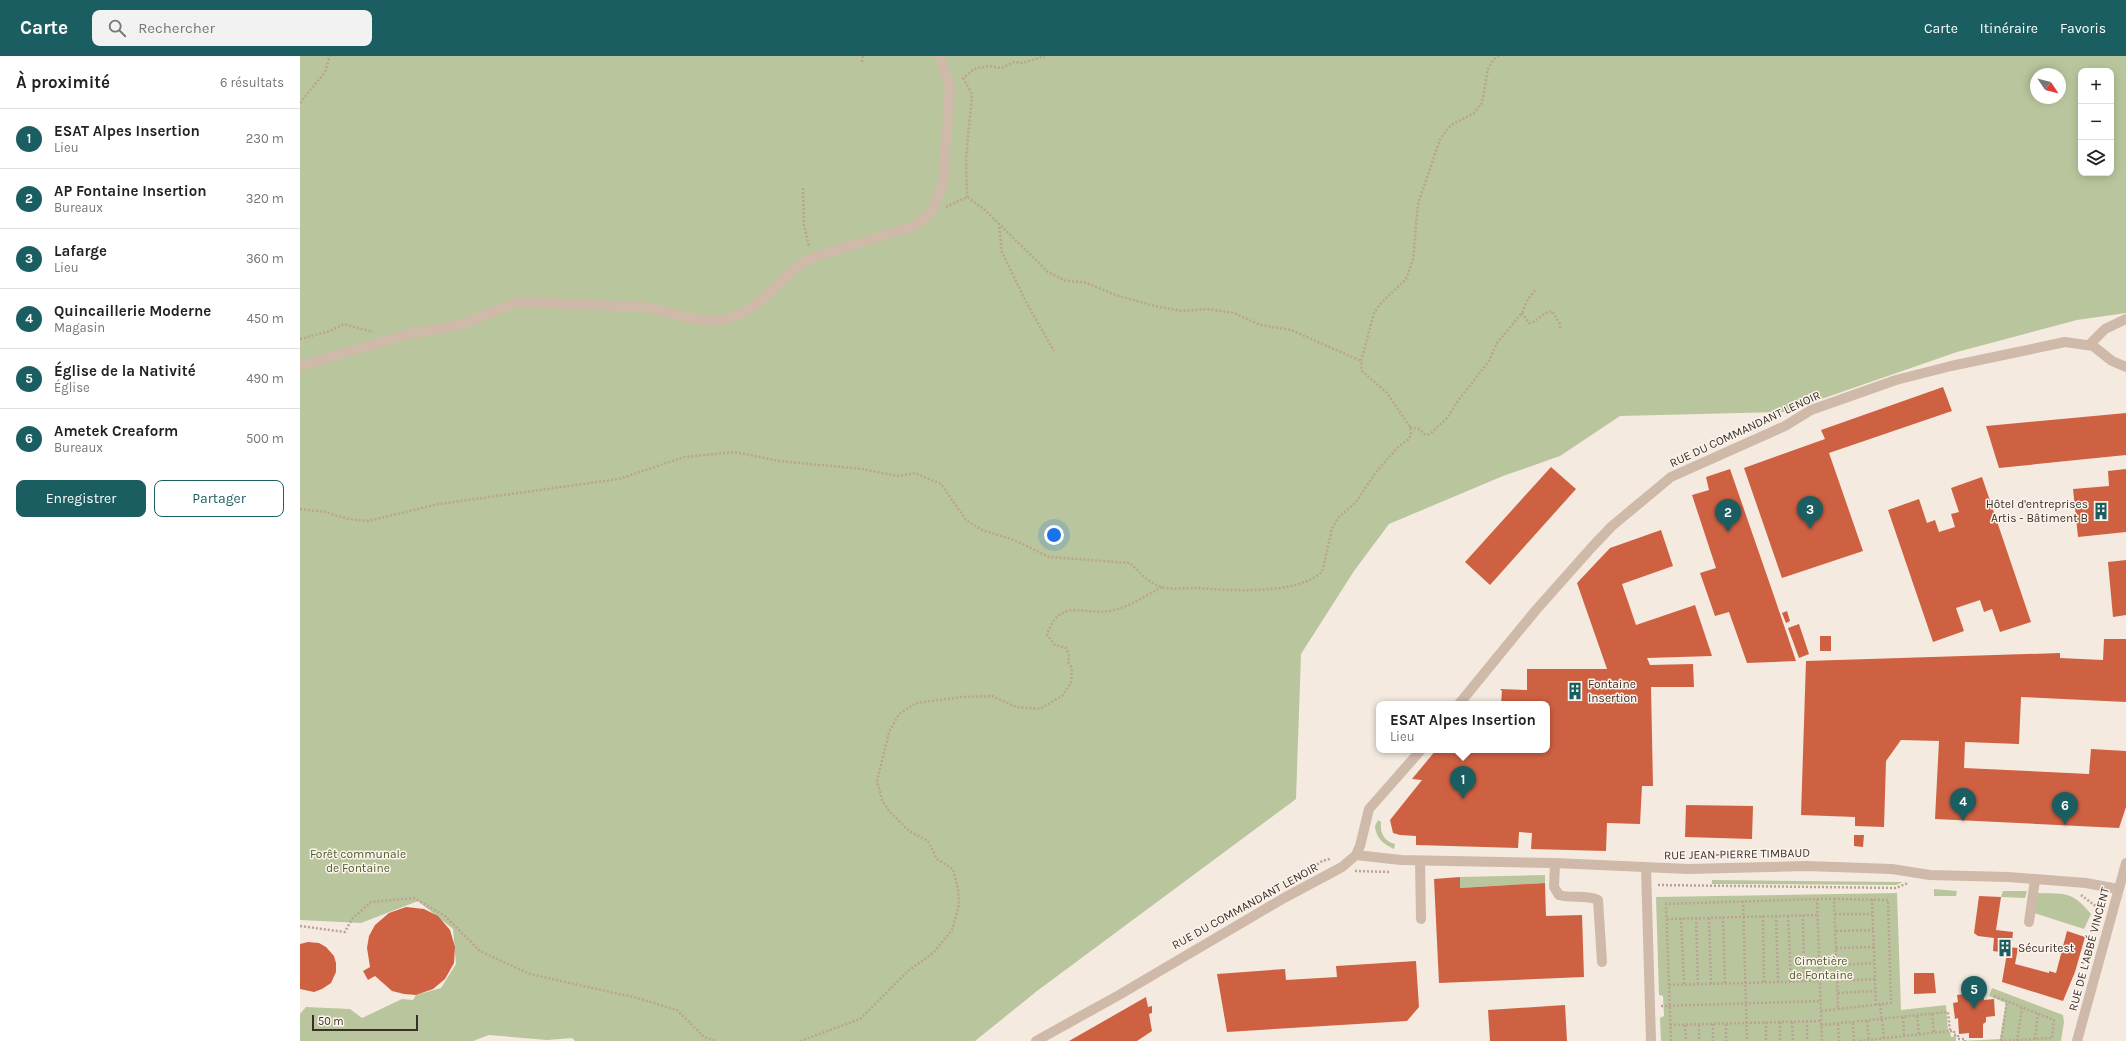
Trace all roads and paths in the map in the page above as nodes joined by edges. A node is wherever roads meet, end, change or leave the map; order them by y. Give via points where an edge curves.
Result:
1 (330, 56) edge
2 (863, 56) edge
3 (940, 56) edge
4 (1046, 56) edge
5 (1500, 56) edge
6 (862, 62) dead end
7 (963, 78) junction
8 (950, 88) junction
9 (300, 103) edge
10 (803, 188) dead end
11 (967, 197) junction
12 (932, 211) junction
13 (999, 226) junction
14 (812, 259) junction
15 (1535, 290) dead end
16 (1522, 313) junction
17 (2126, 319) edge
18 (1560, 329) dead end
19 (300, 339) edge
20 (393, 339) junction
21 (2089, 345) junction
22 (1054, 352) dead end
23 (1361, 361) junction
24 (300, 366) edge
25 (2126, 367) edge
26 (1410, 427) junction
27 (300, 509) edge
28 (1162, 587) junction
29 (1461, 701) edge
30 (1417, 753) edge
31 (1356, 855) junction
32 (1420, 860) junction
33 (1555, 863) junction
34 (2126, 863) edge
35 (1646, 868) junction
36 (1646, 880) junction
37 (2035, 880) junction
38 (1913, 881) dead end
39 (2118, 889) junction
40 (2075, 891) dead end
41 (1817, 899) junction
42 (1834, 899) junction
43 (1872, 899) junction
44 (1743, 901) junction
45 (1835, 914) junction
46 (1872, 914) junction
47 (1803, 915) junction
48 (1818, 915) junction
49 (1763, 916) junction
50 (1776, 916) junction
51 (1788, 916) junction
52 (1722, 917) junction
53 (1744, 917) junction
54 (1681, 918) junction
55 (1696, 918) junction
56 (1709, 918) junction
57 (1421, 919) dead end
58 (1667, 919) junction
59 (2110, 919) junction
60 (2029, 922) dead end
61 (300, 926) edge
62 (1873, 930) junction
63 (1836, 931) junction
64 (1874, 947) junction
65 (1836, 948) junction
66 (1602, 962) dead end
67 (1874, 963) junction
68 (1837, 965) junction
69 (1875, 978) junction
70 (1804, 981) junction
71 (1820, 981) junction
72 (1837, 981) junction
73 (1778, 982) junction
74 (1791, 982) junction
75 (1745, 983) junction
76 (1764, 983) junction
77 (1711, 984) junction
78 (1725, 984) junction
79 (1669, 985) junction
80 (1684, 985) junction
81 (1698, 985) junction
82 (1875, 991) junction
83 (1838, 993) junction
84 (1994, 996) dead end
85 (1820, 1001) junction
86 (2007, 1001) junction
87 (1746, 1003) junction
88 (1880, 1004) junction
89 (1876, 1005) junction
90 (1660, 1006) dead end
91 (1670, 1006) junction
92 (2022, 1008) junction
93 (1838, 1009) junction
94 (1821, 1011) junction
95 (1932, 1014) junction
96 (2038, 1014) junction
97 (1917, 1016) junction
98 (1902, 1017) junction
99 (1882, 1020) junction
100 (1807, 1021) junction
101 (1821, 1021) junction
102 (1867, 1021) junction
103 (1766, 1022) junction
104 (1780, 1022) junction
105 (1792, 1022) junction
106 (1746, 1023) junction
107 (1852, 1023) junction
108 (1713, 1024) junction
109 (1726, 1024) junction
110 (1838, 1024) junction
111 (1670, 1025) junction
112 (1685, 1025) junction
113 (1699, 1025) junction
114 (1821, 1025) junction
115 (1950, 1031) junction
116 (1934, 1033) junction
117 (1919, 1034) junction
118 (1904, 1036) junction
119 (1884, 1038) junction
120 (2035, 1039) junction
121 (1869, 1040) junction
122 (2017, 1040) edge
123 (716, 1041) edge
124 (800, 1041) edge
125 (1036, 1041) edge
126 (1651, 1041) edge
127 (1671, 1041) edge
128 (1686, 1041) edge
129 (1699, 1041) edge
130 (1713, 1041) edge
131 (1726, 1041) edge
132 (1747, 1041) edge
133 (1766, 1041) edge
134 (1780, 1041) edge
135 (1793, 1041) edge
136 (1807, 1041) edge
137 (1822, 1041) edge
138 (1839, 1041) edge
139 (1854, 1041) edge
140 (1859, 1041) edge
141 (1965, 1041) edge
142 (2000, 1041) edge
143 (2077, 1041) edge

1 - 9 path via 325,72
2 - 6 path
3 - 8 street
4 - 7 path via 1022,63 1014,62 1002,68 988,66 974,69
5 - 23 path via 1493,60 1488,69 1482,103 1474,113 1451,124 1440,139 1418,204 1413,260 1406,279 1374,313
7 - 8 path
7 - 11 path via 972,94 966,159
8 - 12 street via 943,184
10 - 14 path via 804,225
11 - 12 path
11 - 13 path via 985,210
12 - 14 street via 911,227
13 - 22 path via 1002,252
13 - 23 path via 1048,272 1066,281 1084,282 1116,295 1155,306 1182,311 1207,308 1234,313 1260,325 1291,330
14 - 20 street via 743,314 722,320 703,321 643,307 518,302 460,325
15 - 16 path
16 - 18 path via 1532,323 1552,311 1560,324
16 - 26 path via 1497,343 1489,361 1442,423 1426,435 1419,429
17 - 21 street via 2105,329
19 - 20 path via 330,331 344,324
20 - 24 street
21 - 25 street, RUE DU COMMANDANT LENOIR
21 - 29 street, RUE DU COMMANDANT LENOIR via 2065,342 1896,380 1811,410 1785,426 1671,477 1612,526 1592,547
23 - 26 path via 1362,371 1387,393
26 - 28 path via 1409,439 1397,448 1376,472 1356,502 1338,518 1332,528 1322,572 1316,577 1274,589
27 - 28 path via 368,521 439,504 619,479 684,457 735,452 779,461 862,469 898,476 915,473 928,477 941,484 966,520 982,530 1014,540 1049,557 1130,563 1143,577
28 - 124 path via 1112,611 1065,611 1051,622 1047,635 1055,645 1066,648 1068,662 1072,668 1071,683 1062,696 1040,709 1016,707 992,696 961,696 916,703 899,714 889,732 877,781 882,800 889,811 909,831 928,841 937,859 953,869 959,905 952,930 933,953 908,971 860,1019
30 - 31 street via 1369,809
31 - 32 street, RUE JEAN-PIERRE TIMBAUD
31 - 125 street, RUE DU COMMANDANT LENOIR via 1342,867
32 - 33 street, RUE JEAN-PIERRE TIMBAUD
32 - 57 street
33 - 35 street, RUE JEAN-PIERRE TIMBAUD
33 - 66 street via 1554,888 1559,895 1591,897 1598,900
34 - 39 street, RUE DE L'ABBÉ VINCENT
35 - 36 street
35 - 37 street, RUE JEAN-PIERRE TIMBAUD via 1892,869 1930,875
36 - 38 path via 1660,886 1896,888
36 - 126 street
37 - 39 street, RUE JEAN-PIERRE TIMBAUD via 2086,883
37 - 60 street
39 - 59 street, RUE DE L'ABBÉ VINCENT
40 - 59 path via 2098,905
41 - 42 path
41 - 44 path
41 - 48 path
42 - 43 path
42 - 45 path
43 - 46 path
43 - 88 path via 1888,900 1891,1003
44 - 53 path
44 - 58 path via 1666,904
45 - 46 path
45 - 63 path
46 - 62 path
47 - 48 path
47 - 51 path
47 - 70 path
48 - 71 path
49 - 50 path
49 - 53 path
49 - 76 path
50 - 51 path
50 - 73 path
51 - 74 path
52 - 53 path
52 - 56 path
52 - 78 path
53 - 75 path
54 - 55 path
54 - 58 path
54 - 80 path
55 - 56 path
55 - 81 path
56 - 77 path
58 - 79 path
59 - 143 street, RUE DE L'ABBÉ VINCENT
61 - 123 path via 345,932 352,919 371,902 414,898 445,916 480,951 530,974 637,998 677,1010 704,1037
62 - 63 path
62 - 64 path
63 - 65 path
64 - 65 path
64 - 67 path
65 - 68 path
67 - 68 path
67 - 69 path
68 - 72 path
69 - 72 path
69 - 82 path
70 - 71 path
70 - 74 path
71 - 85 path
72 - 83 path
73 - 74 path
73 - 76 path
75 - 76 path
75 - 78 path
75 - 87 path
77 - 78 path
77 - 81 path
79 - 80 path
79 - 91 path
80 - 81 path
82 - 83 path
82 - 89 path
83 - 93 path
84 - 86 path
85 - 87 path
85 - 94 path
86 - 92 path
86 - 142 path
87 - 91 path
87 - 106 path
88 - 89 path
88 - 99 path
89 - 93 path
90 - 91 path
91 - 111 path
92 - 96 path
92 - 122 path
93 - 94 path
94 - 101 path
95 - 97 path
95 - 115 path via 1948,1012
95 - 116 path
96 - 120 path
96 - 120 path via 2054,1020 2052,1038
97 - 98 path
97 - 117 path
98 - 99 path
98 - 118 path
99 - 102 path
99 - 119 path
100 - 101 path
100 - 105 path
100 - 136 path
101 - 114 path
102 - 107 path
102 - 121 path
103 - 104 path
103 - 106 path
103 - 133 path
104 - 105 path
104 - 134 path
105 - 135 path
106 - 109 path
106 - 132 path
107 - 110 path
107 - 139 path
108 - 109 path
108 - 113 path
108 - 130 path
109 - 131 path
110 - 114 path
110 - 138 path
111 - 112 path
111 - 127 path
112 - 113 path
112 - 128 path
113 - 129 path
114 - 137 path
115 - 116 path
115 - 141 path via 1954,1031 1958,1039
116 - 117 path
117 - 118 path
118 - 119 path
119 - 121 path
120 - 122 path
121 - 140 path
122 - 142 path

